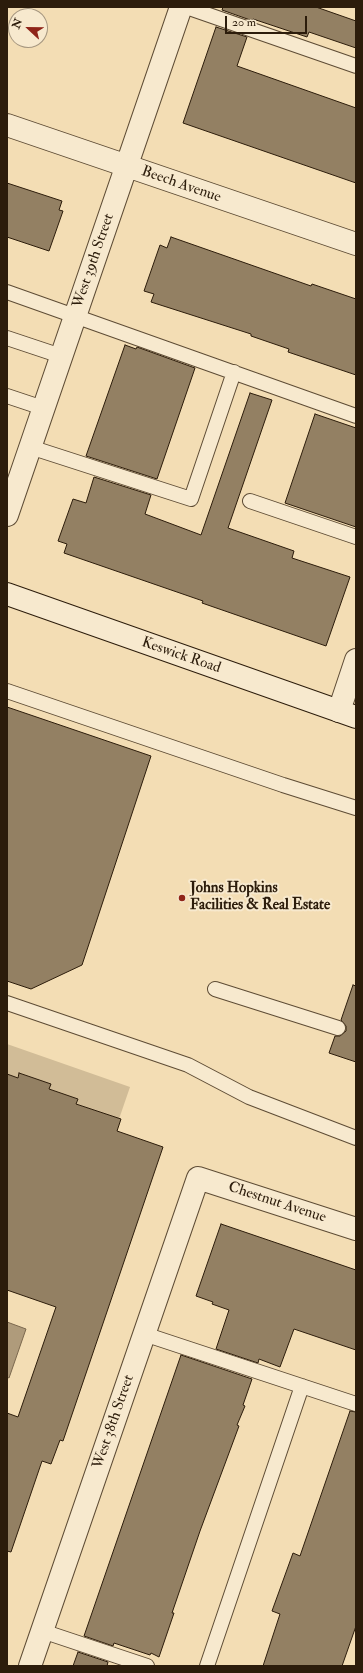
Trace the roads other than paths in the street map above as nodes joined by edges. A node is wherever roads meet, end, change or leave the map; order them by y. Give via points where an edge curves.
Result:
1 (181, 7) edge
2 (186, 7) edge
3 (356, 66) edge
4 (7, 125) edge
5 (126, 167) junction
6 (356, 244) edge
7 (7, 292) edge
8 (75, 316) junction
9 (7, 338) edge
10 (61, 356) junction
11 (234, 372) junction
12 (7, 396) edge
13 (44, 408) junction
14 (356, 416) edge
15 (30, 447) junction
16 (250, 501) dead end
17 (7, 515) edge
18 (356, 537) edge
19 (7, 594) edge
20 (356, 660) edge
21 (7, 692) edge
22 (347, 714) edge
23 (356, 808) edge
24 (215, 989) dead end
25 (7, 1003) edge
26 (338, 1028) dead end
27 (356, 1138) edge
28 (198, 1178) joint
29 (356, 1229) edge
30 (144, 1334) junction
31 (302, 1386) junction
32 (356, 1404) edge
33 (42, 1631) junction
34 (30, 1666) edge
35 (147, 1666) edge
36 (207, 1666) edge

1 - 5 street, West 39th Street
2 - 3 lane
4 - 5 street, Beech Avenue
5 - 6 street, Beech Avenue
5 - 8 street, West 39th Street
7 - 8 lane
8 - 10 street, West 39th Street
8 - 11 lane
9 - 10 lane
10 - 13 street, West 39th Street
11 - 14 lane
11 - 15 lane via 191,499
12 - 13 lane
13 - 15 street, West 39th Street
15 - 17 street, West 39th Street
16 - 18 lane
19 - 22 street, Keswick Road
20 - 22 street
21 - 23 lane
24 - 26 lane
25 - 27 lane via 188,1065 249,1096
28 - 29 street, Chestnut Avenue
28 - 30 street, West 38th Street
30 - 31 lane
30 - 33 street, West 38th Street
31 - 32 lane
31 - 36 lane
33 - 34 street, West 38th Street
33 - 35 lane

